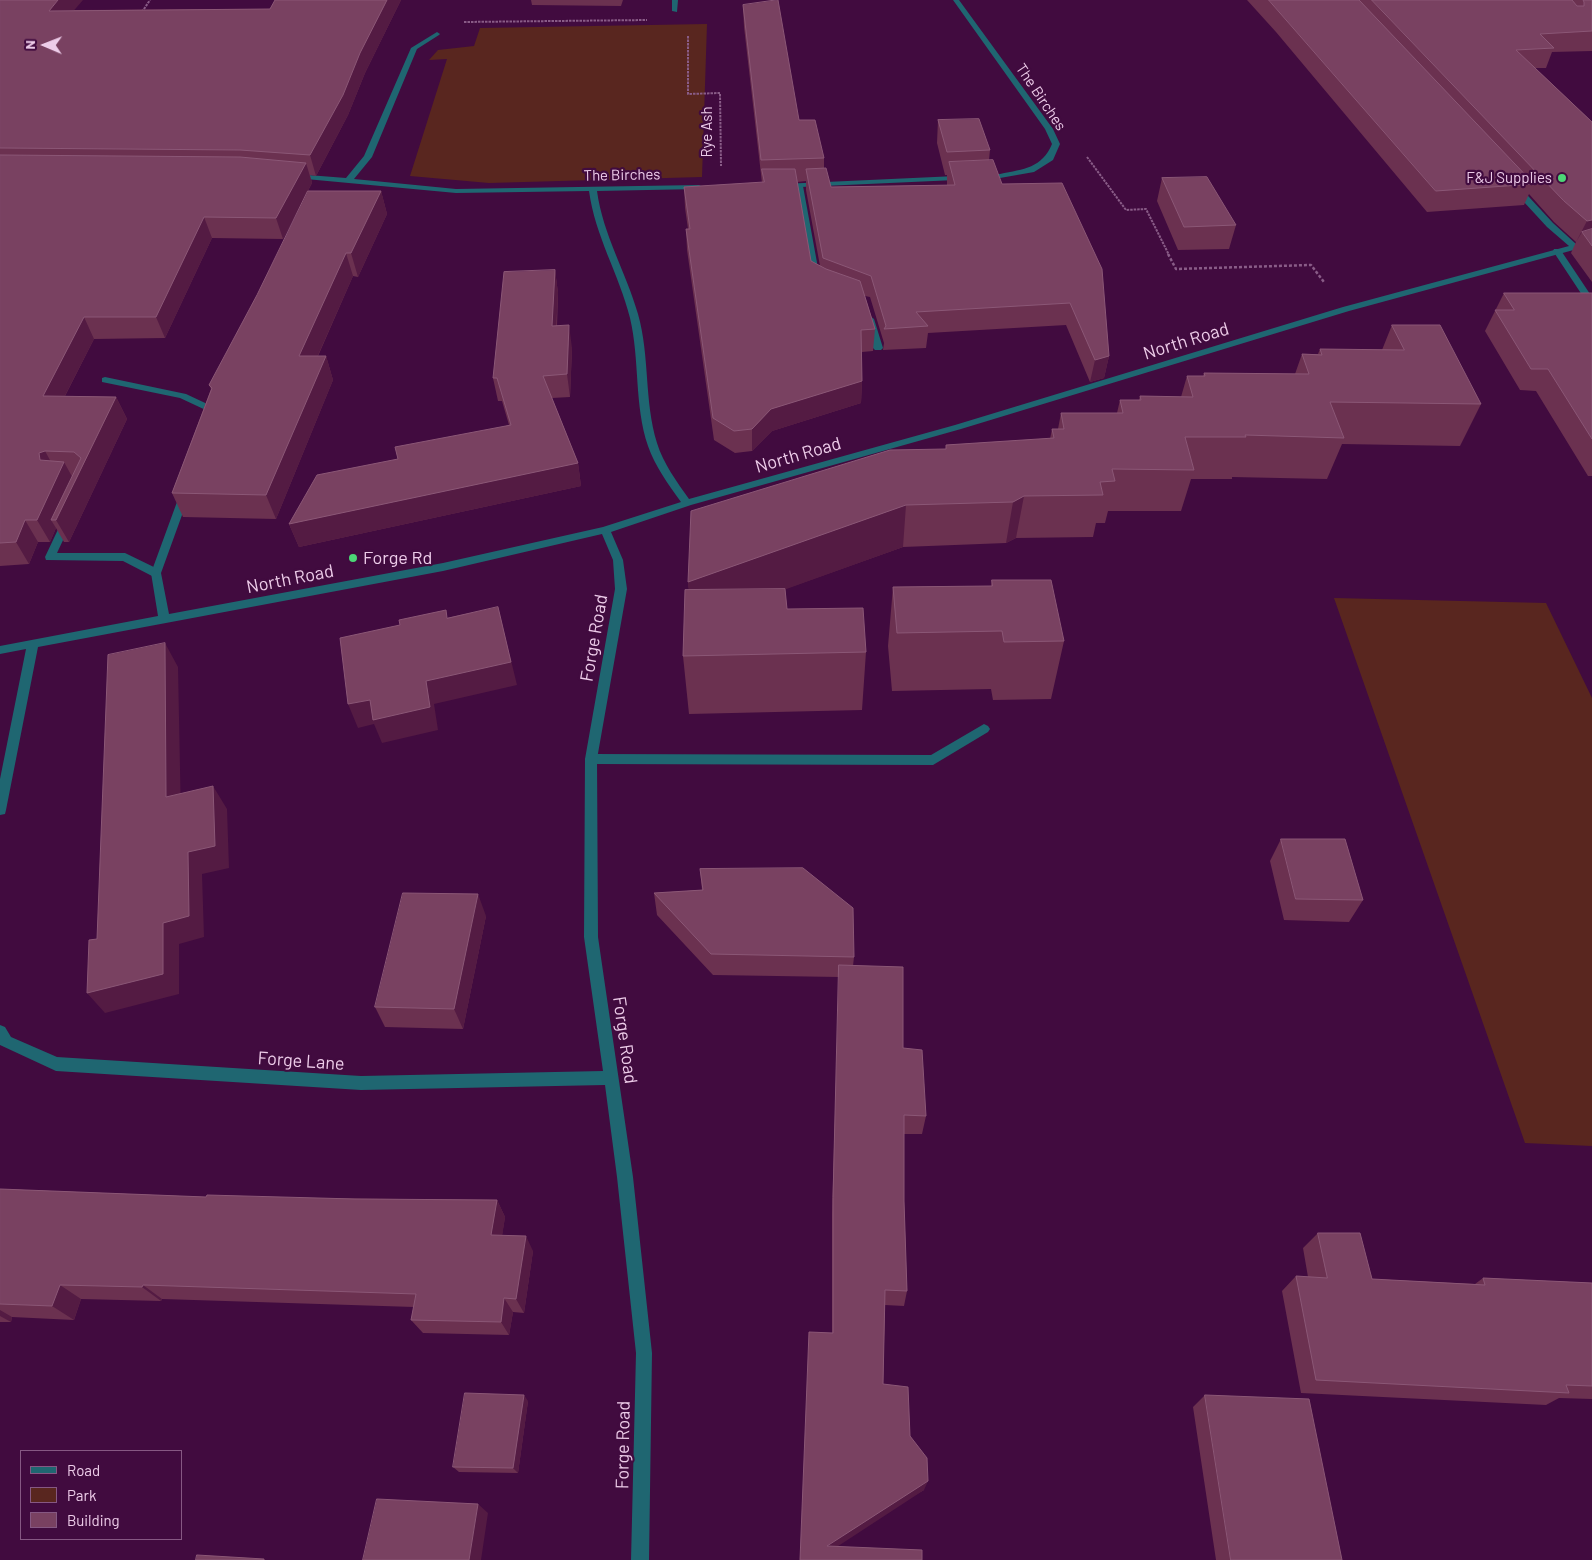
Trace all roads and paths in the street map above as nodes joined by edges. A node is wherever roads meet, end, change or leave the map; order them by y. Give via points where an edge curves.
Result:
1 (150, 0) edge
2 (675, 0) edge
3 (956, 0) edge
4 (675, 11) joint
5 (151, 12) edge
6 (688, 20) junction
7 (464, 22) dead end
8 (437, 34) dead end
9 (1056, 144) junction
10 (289, 176) edge
11 (348, 181) junction
12 (1512, 183) edge
13 (770, 186) edge
14 (799, 186) junction
15 (721, 187) joint
16 (593, 189) junction
17 (1592, 242) edge
18 (1574, 246) junction
19 (1557, 251) junction
20 (824, 286) edge
21 (1592, 304) edge
22 (1346, 309) junction
23 (868, 310) edge
24 (878, 348) dead end
25 (105, 380) dead end
26 (208, 429) edge
27 (189, 483) edge
28 (687, 503) junction
29 (70, 514) edge
30 (605, 530) junction
31 (156, 573) junction
32 (164, 619) junction
33 (33, 644) junction
34 (0, 650) edge
35 (984, 729) dead end
36 (591, 759) junction
37 (0, 810) edge
38 (0, 1032) edge
39 (611, 1078) junction
40 (640, 1560) edge

1 - 5 path via 141,12
2 - 4 street
3 - 9 street, The Birches
4 - 6 path
6 - 7 path
6 - 15 path, Rye Ash via 688,94 720,93
8 - 11 street via 414,48 368,157
9 - 14 street, The Birches via 1050,158 1031,170 1000,176
9 - 22 path via 1081,148 1126,210 1146,209 1176,269 1311,265
10 - 11 street, The Birches
11 - 16 street, The Birches via 456,191
12 - 18 street
13 - 14 street, The Birches
14 - 20 street via 817,282
15 - 16 street, The Birches
16 - 28 street via 600,227 634,314 652,445
17 - 18 street, North Road
18 - 19 street, North Road
19 - 21 street
19 - 22 street, North Road
22 - 28 street, North Road via 958,427
23 - 24 street
25 - 26 street via 183,396 215,411
27 - 31 street
28 - 30 street, North Road
29 - 31 street via 50,557 125,557
30 - 32 street, North Road via 443,567
30 - 36 street, Forge Road via 618,560 621,589
31 - 32 street
32 - 33 street, North Road
33 - 34 street, North Road
33 - 37 street
35 - 36 street via 932,760
36 - 39 street, Forge Road via 591,937
38 - 39 street, Forge Lane via 6,1042 56,1064 360,1083
39 - 40 street, Forge Road via 644,1353

